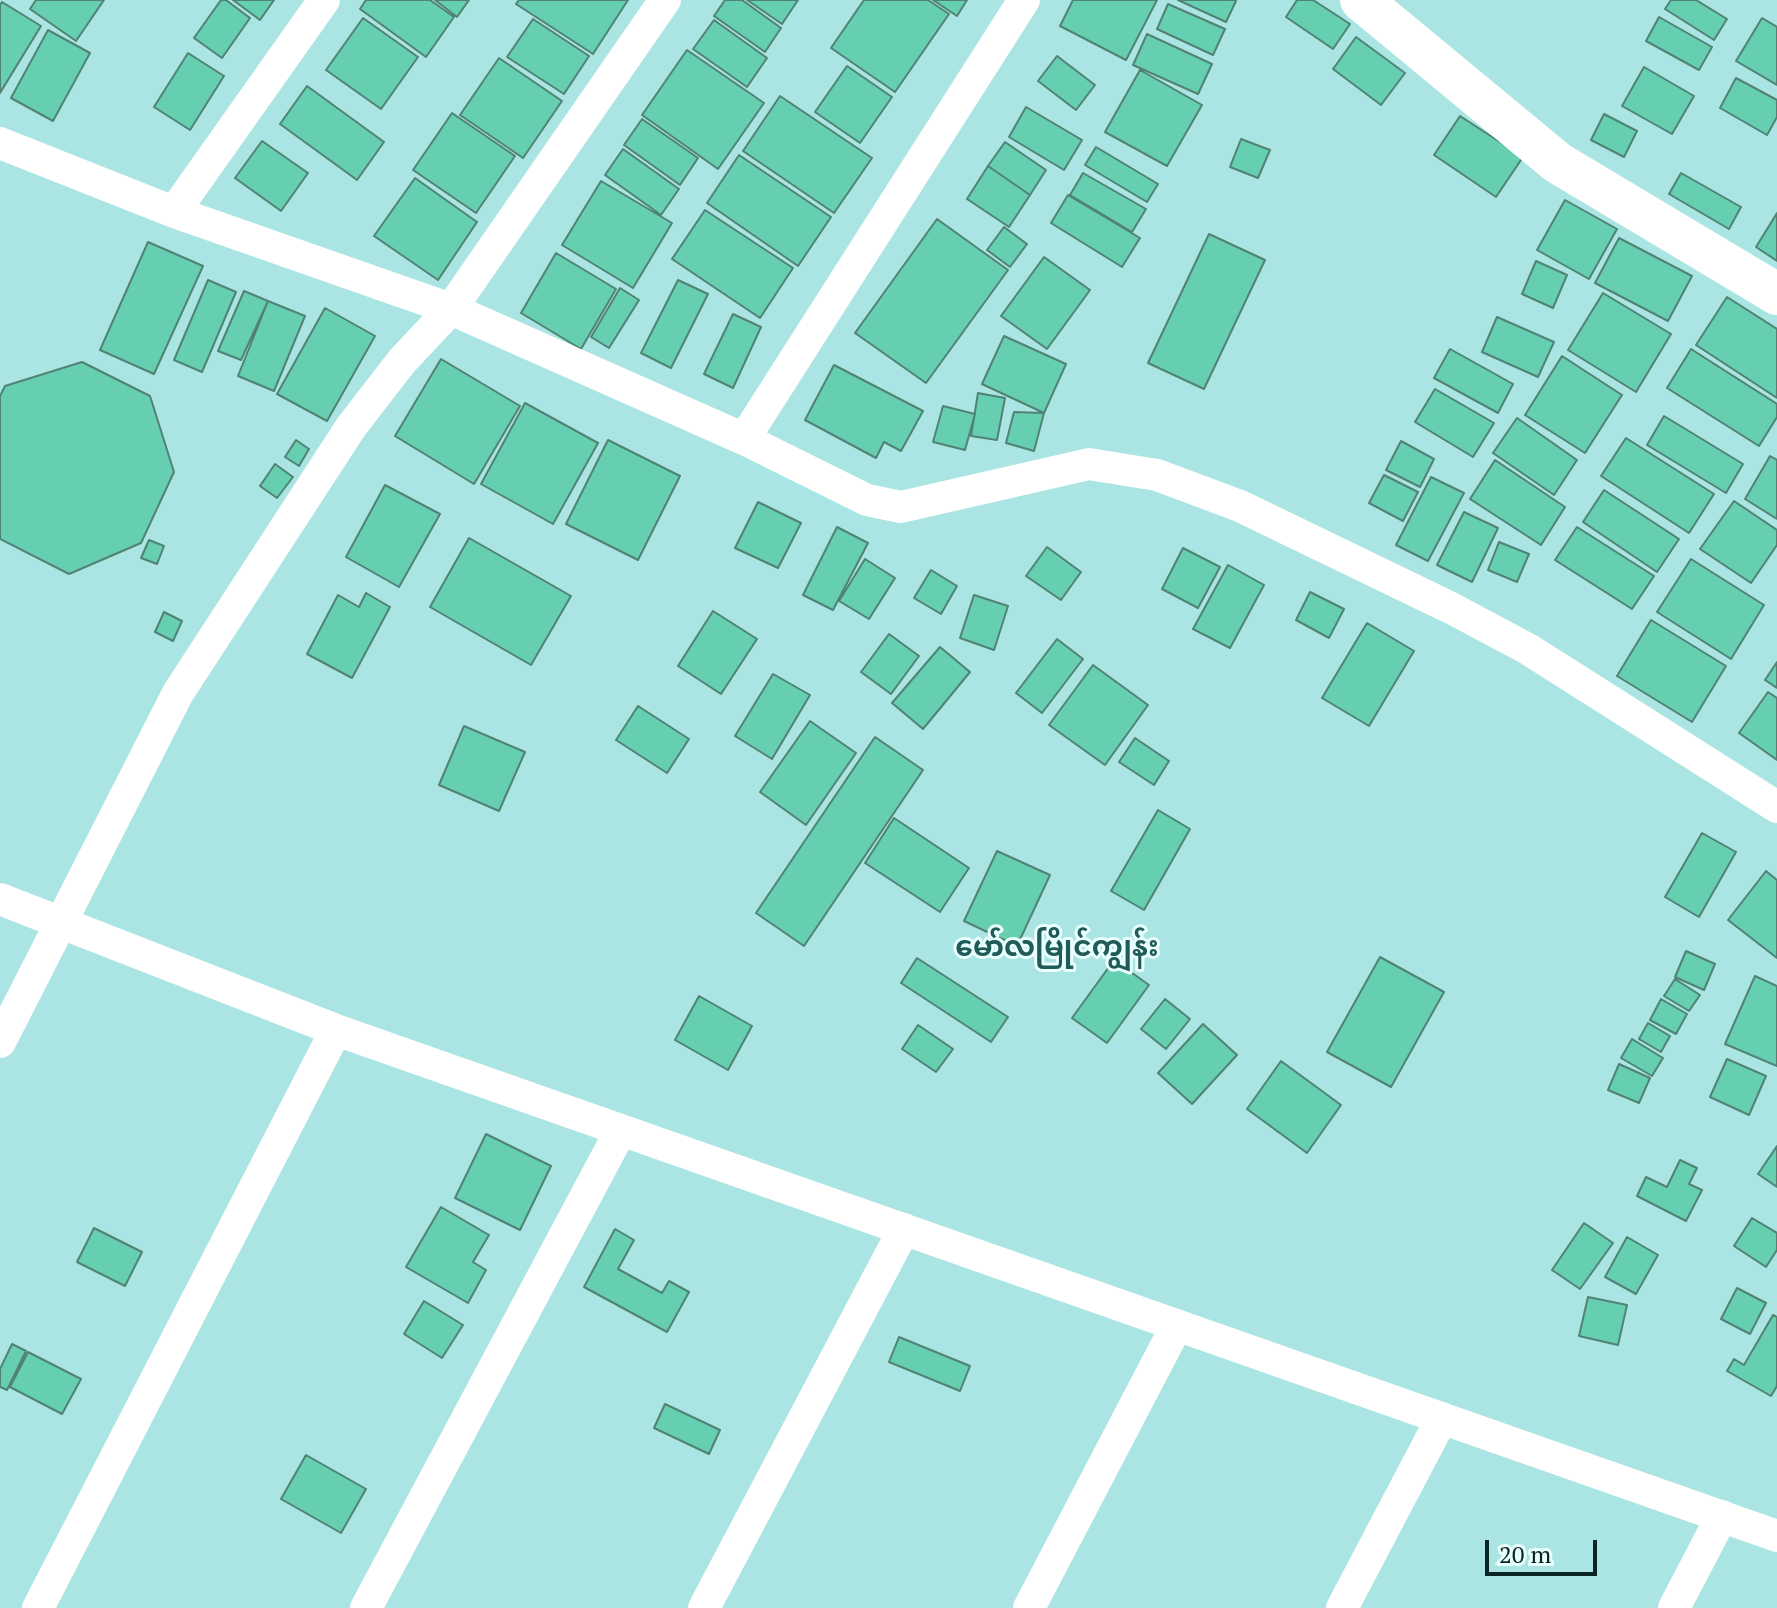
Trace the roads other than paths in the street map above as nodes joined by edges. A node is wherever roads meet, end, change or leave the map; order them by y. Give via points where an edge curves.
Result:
1 (324, 0) edge
2 (665, 0) edge
3 (1024, 0) edge
4 (1361, 0) edge
5 (0, 143) edge
6 (174, 212) junction
7 (1777, 294) edge
8 (451, 309) junction
9 (744, 439) junction
10 (1777, 807) edge
11 (0, 899) edge
12 (60, 924) junction
13 (336, 1030) junction
14 (0, 1042) edge
15 (621, 1130) junction
16 (904, 1229) junction
17 (1177, 1325) junction
18 (1442, 1418) junction
19 (1722, 1516) junction
20 (1777, 1536) edge
21 (38, 1608) edge
22 (366, 1608) edge
23 (704, 1608) edge
24 (1029, 1608) edge
25 (1342, 1608) edge
26 (1674, 1608) edge

1 - 6 street
2 - 8 street
3 - 9 street
4 - 7 street via 1558,163
5 - 6 street
6 - 8 street
8 - 9 street
8 - 12 street via 351,427 178,693
9 - 10 street via 867,500 901,507 1089,464 1157,475 1240,506 1528,649
11 - 12 street
12 - 13 street
12 - 14 street
13 - 15 street
13 - 21 street
15 - 16 street
15 - 22 street
16 - 17 street
16 - 23 street
17 - 18 street
17 - 24 street
18 - 19 street
18 - 25 street
19 - 20 street
19 - 26 street

